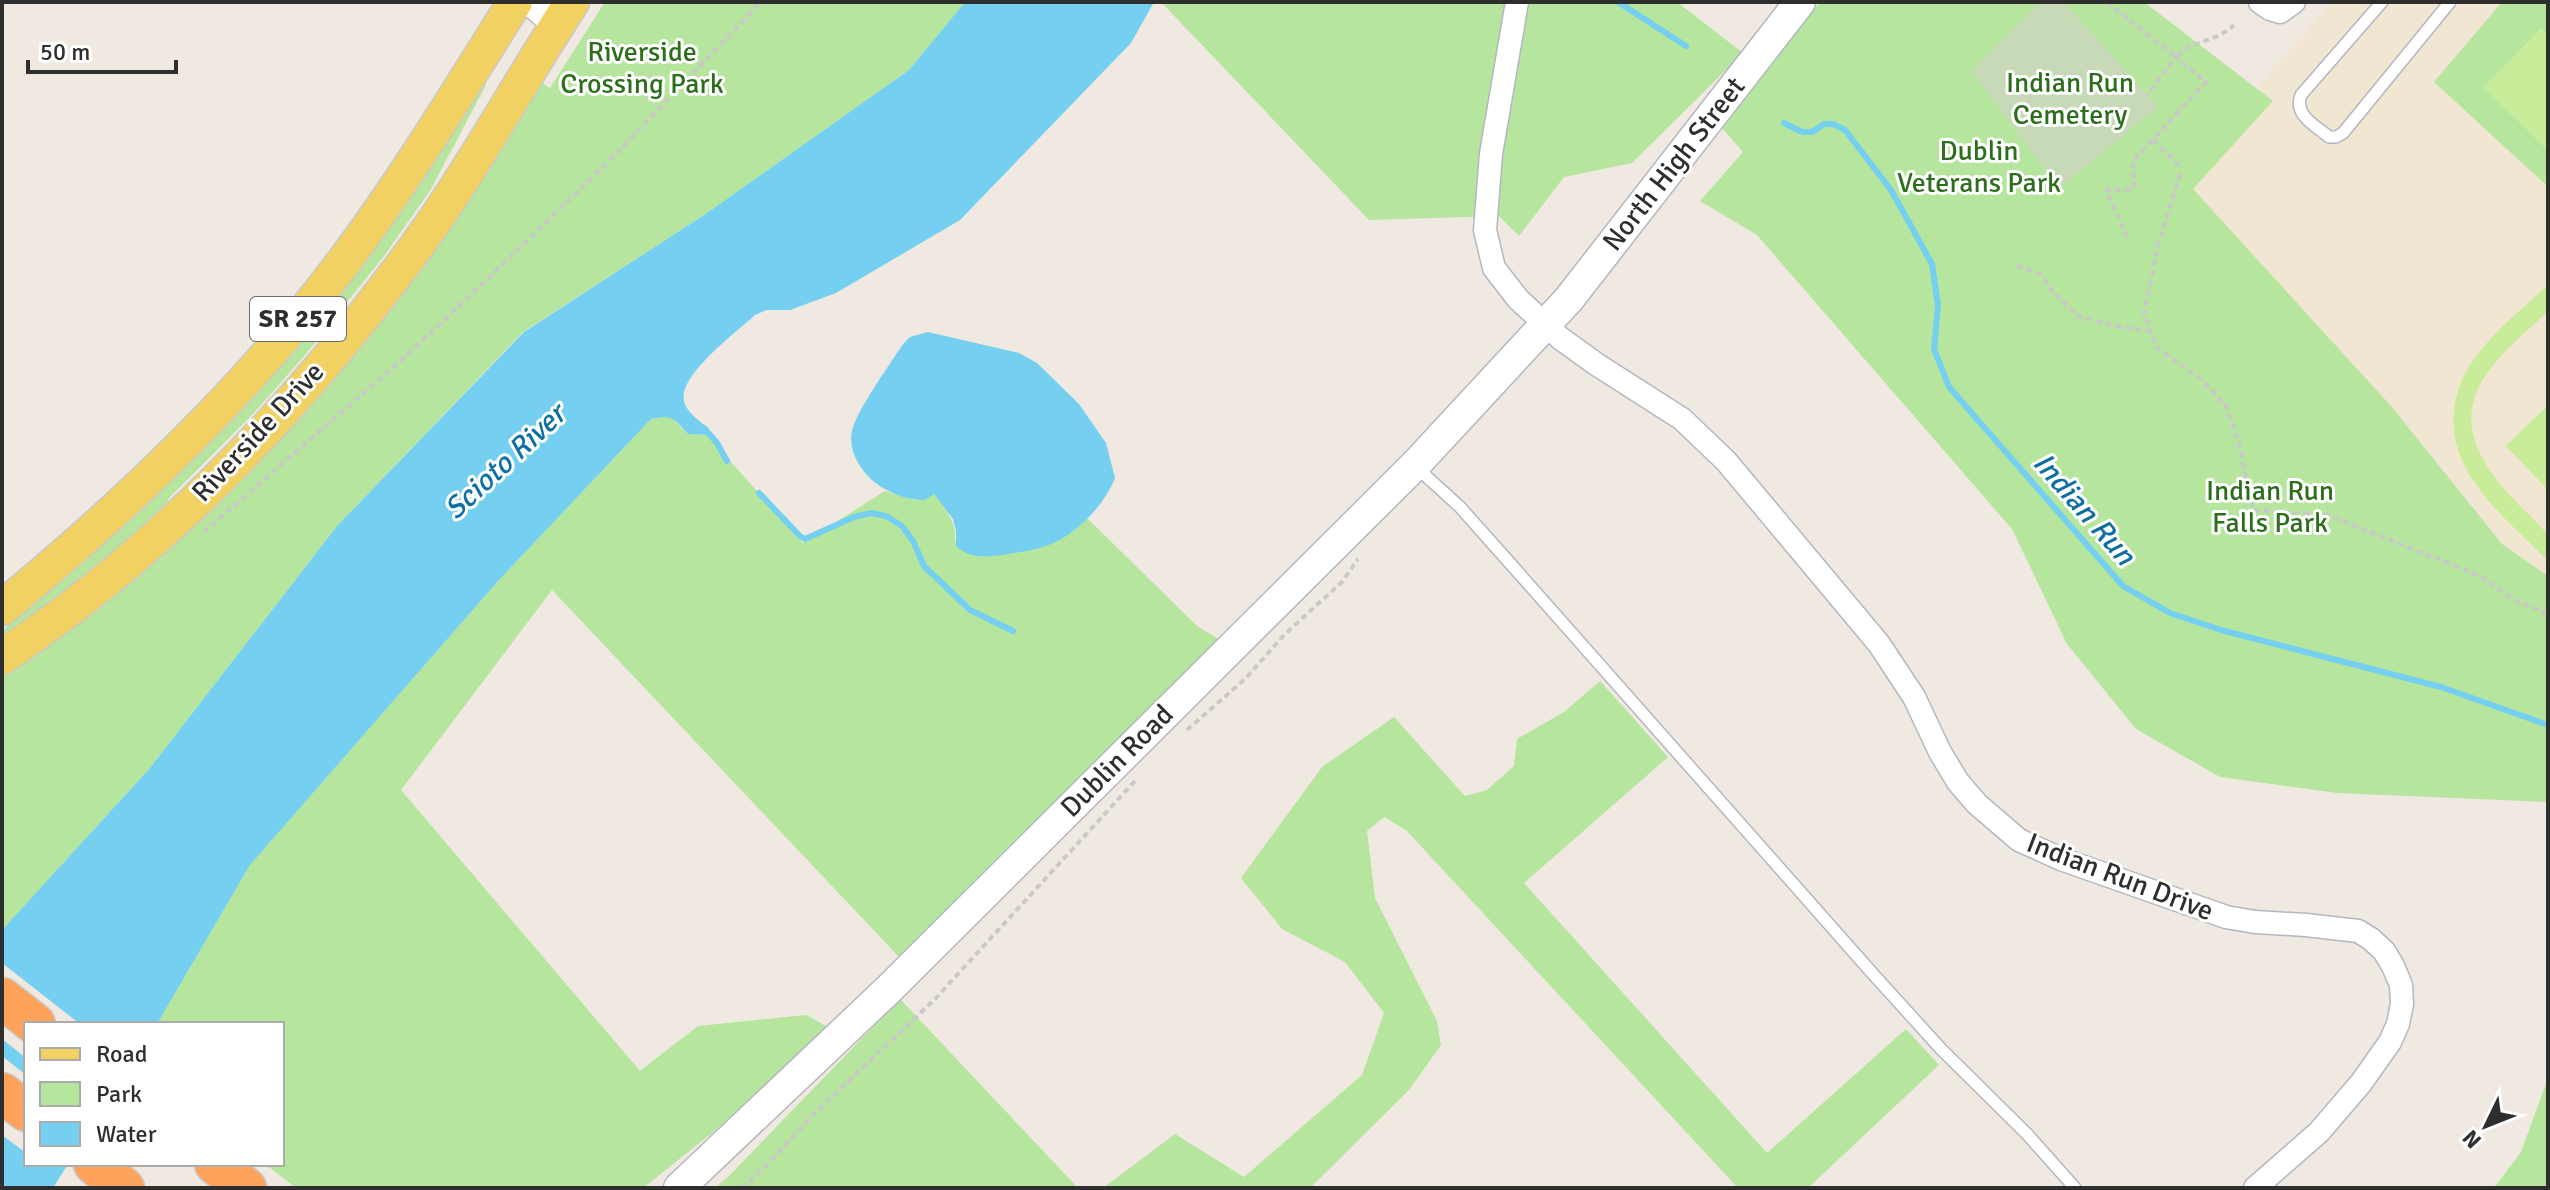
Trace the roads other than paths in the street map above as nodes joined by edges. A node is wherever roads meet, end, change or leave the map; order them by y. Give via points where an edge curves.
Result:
1 (515, 2) edge
2 (531, 2) edge
3 (1800, 2) edge
4 (2260, 2) edge
5 (2294, 2) edge
6 (2382, 2) edge
7 (2450, 2) edge
8 (1516, 5) edge
9 (564, 13) edge
10 (1546, 325) junction
11 (1417, 463) junction
12 (3, 605) edge
13 (2, 657) edge
14 (2, 998) edge
15 (32, 1022) edge
16 (2, 1093) edge
17 (24, 1110) edge
18 (96, 1166) edge
19 (218, 1166) edge
20 (124, 1188) edge
21 (246, 1188) edge
22 (679, 1188) edge
23 (2075, 1188) edge
24 (2255, 1188) edge

1 - 12 main road, Riverside Drive / SR 257 via 400,183 275,347 165,463
2 - 9 street
3 - 10 main road, North High Street
4 - 5 street via 2280,12
6 - 7 lane via 2301,95 2300,112 2329,137 2343,133
8 - 10 street, Indian Run Drive via 1491,154 1485,230 1499,276
9 - 13 main road, Riverside Drive / SR 257 via 418,244 283,411 146,547
10 - 11 main road, Dublin Road
10 - 24 street, Indian Run Drive via 1682,419 1726,461 1886,653 1958,782 2019,840 2226,917 2358,931 2384,951 2401,985 2402,1004 2390,1042 2319,1132
11 - 22 main road, Dublin Road via 890,988
11 - 23 lane via 1941,1049
14 - 15 highway
16 - 17 highway
18 - 20 highway
19 - 21 highway

